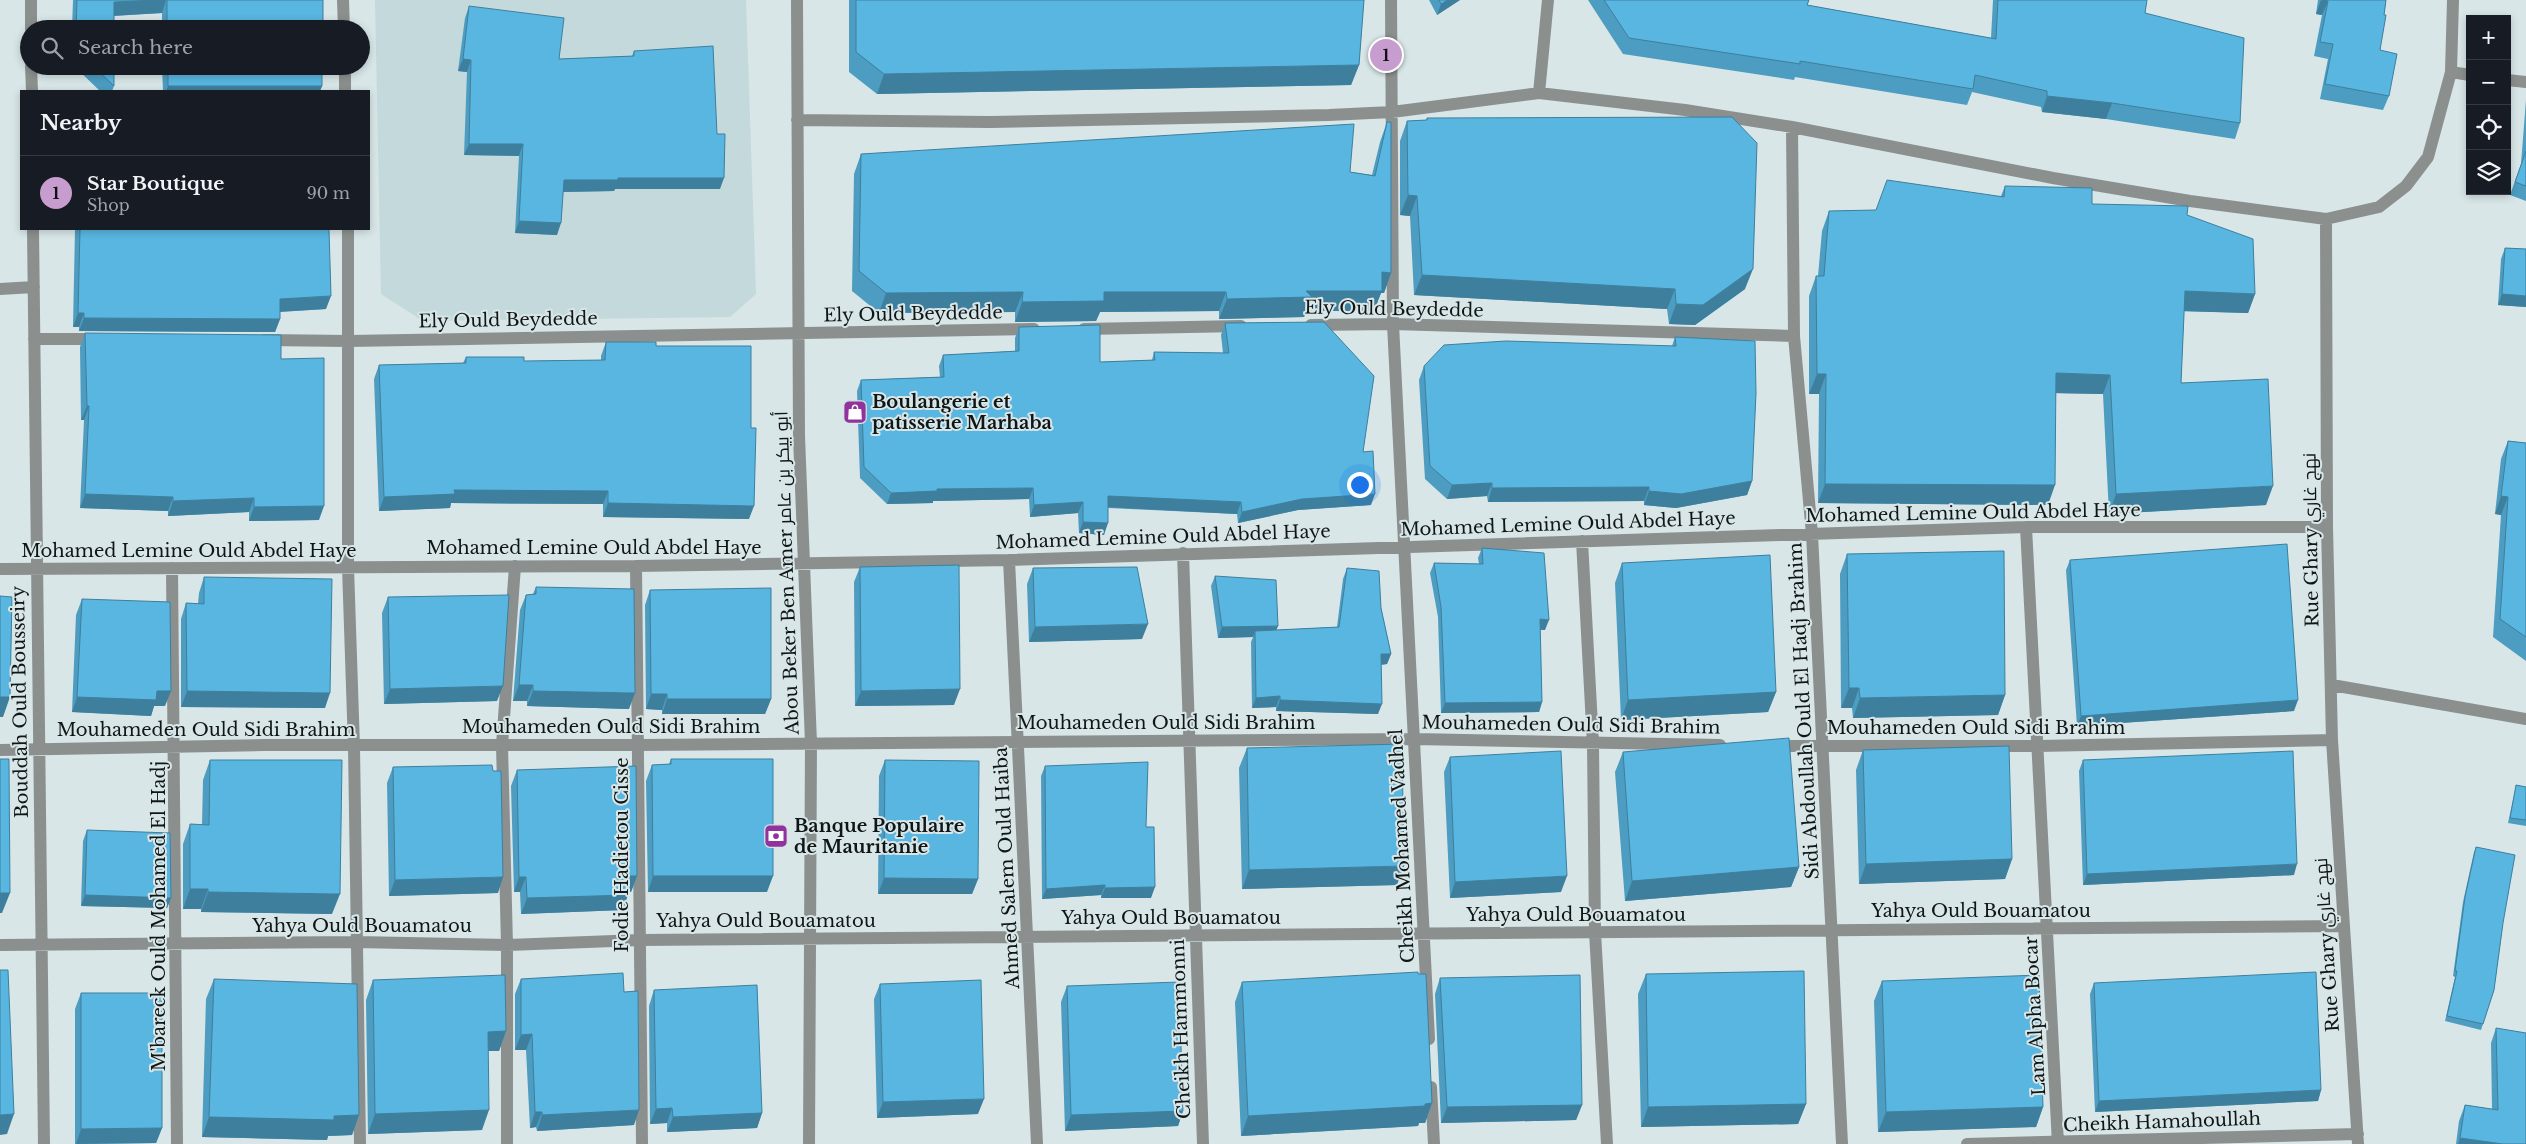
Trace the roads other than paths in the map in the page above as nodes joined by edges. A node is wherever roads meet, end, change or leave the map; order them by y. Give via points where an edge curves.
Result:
1 (31, 0) edge
2 (343, 0) edge
3 (797, 0) edge
4 (1390, 0) edge
5 (1548, 0) edge
6 (2453, 0) edge
7 (31, 20) edge
8 (344, 20) edge
9 (2450, 72) junction
10 (2466, 74) edge
11 (31, 75) edge
12 (345, 75) edge
13 (2511, 80) edge
14 (2526, 82) edge
15 (32, 90) edge
16 (346, 90) edge
17 (1540, 93) junction
18 (1392, 112) junction
19 (797, 120) junction
20 (1792, 127) junction
21 (2326, 219) junction
22 (33, 230) edge
23 (348, 230) edge
24 (34, 287) junction
25 (0, 289) edge
26 (1393, 324) junction
27 (1296, 325) edge
28 (1256, 326) edge
29 (1052, 329) edge
30 (1071, 329) edge
31 (799, 333) junction
32 (1794, 336) junction
33 (34, 339) junction
34 (114, 339) edge
35 (252, 340) edge
36 (349, 341) junction
37 (2026, 527) junction
38 (2327, 527) junction
39 (1812, 534) junction
40 (1582, 541) junction
41 (1405, 546) junction
42 (1183, 553) junction
43 (1009, 560) junction
44 (805, 564) junction
45 (514, 566) junction
46 (636, 566) junction
47 (348, 567) junction
48 (172, 568) junction
49 (0, 569) edge
50 (36, 569) junction
51 (2332, 685) junction
52 (2526, 719) edge
53 (1415, 739) junction
54 (1189, 740) junction
55 (2332, 740) junction
56 (1019, 742) junction
57 (811, 744) junction
58 (1593, 744) junction
59 (502, 745) junction
60 (640, 745) junction
61 (354, 746) junction
62 (1734, 746) edge
63 (1764, 746) edge
64 (1823, 746) junction
65 (2038, 746) junction
66 (176, 748) junction
67 (38, 749) junction
68 (0, 750) edge
69 (2343, 926) junction
70 (2048, 928) junction
71 (1832, 930) junction
72 (1595, 932) junction
73 (1424, 933) junction
74 (1196, 935) junction
75 (1027, 936) junction
76 (808, 938) junction
77 (640, 940) junction
78 (356, 942) junction
79 (176, 943) junction
80 (0, 945) edge
81 (40, 945) junction
82 (507, 946) junction
83 (1429, 1048) edge
84 (1431, 1077) edge
85 (2358, 1139) edge
86 (2058, 1143) edge
87 (44, 1144) edge
88 (177, 1144) edge
89 (360, 1144) edge
90 (507, 1144) edge
91 (642, 1144) edge
92 (809, 1144) edge
93 (1037, 1144) edge
94 (1203, 1144) edge
95 (1434, 1144) edge
96 (1607, 1144) edge
97 (1842, 1144) edge
98 (1967, 1144) edge

1 - 7 street
2 - 8 street
3 - 19 street, Abou Beker Ben Amer أبو بيكر بن عامر
4 - 18 street, Cheikh Mohamed Vadhel
5 - 17 street
6 - 9 street
9 - 10 street
9 - 21 street via 2428,157 2406,186 2379,207
11 - 15 street
12 - 16 street
13 - 14 street
17 - 18 street
17 - 20 street via 1685,110
18 - 19 street via 990,122
18 - 26 street, Cheikh Mohamed Vadhel
19 - 31 street, Abou Beker Ben Amer أبو بيكر بن عامر
20 - 21 street via 2053,178
20 - 32 street, Sidi Abdoullah Ould El Hadj Brahim
21 - 38 street, Rue Ghary نهج غاري
22 - 24 street, Bouddah Ould Bousseiry
23 - 36 street
24 - 25 street
24 - 33 street, Bouddah Ould Bousseiry
26 - 27 street, Ely Ould Beydedde
26 - 32 street, Ely Ould Beydedde
26 - 41 street, Cheikh Mohamed Vadhel
28 - 30 street
29 - 31 street, Ely Ould Beydedde
31 - 36 street, Ely Ould Beydedde
31 - 44 street, Abou Beker Ben Amer أبو بيكر بن عامر via 799,436
32 - 39 street, Sidi Abdoullah Ould El Hadj Brahim
33 - 34 street
33 - 50 street, Bouddah Ould Bousseiry
35 - 36 street, Ely Ould Beydedde
36 - 47 street
37 - 38 street, Mohamed Lemine Ould Abdel Haye
37 - 39 street, Mohamed Lemine Ould Abdel Haye
37 - 65 street, Lam Alpha Bocar
38 - 51 street, Rue Ghary نهج غاري
39 - 40 street, Mohamed Lemine Ould Abdel Haye
39 - 64 street, Sidi Abdoullah Ould El Hadj Brahim
40 - 41 street, Mohamed Lemine Ould Abdel Haye
40 - 58 street
41 - 42 street, Mohamed Lemine Ould Abdel Haye
41 - 53 street, Cheikh Mohamed Vadhel
42 - 43 street, Mohamed Lemine Ould Abdel Haye
42 - 54 street, Cheikh Hammonni
43 - 44 street, Mohamed Lemine Ould Abdel Haye
43 - 56 street, Ahmed Salem Ould Haiba
44 - 46 street, Mohamed Lemine Ould Abdel Haye
44 - 57 street, Abou Beker Ben Amer أبو بيكر بن عامر
45 - 46 street, Mohamed Lemine Ould Abdel Haye
45 - 47 street, Mohamed Lemine Ould Abdel Haye
45 - 59 street
46 - 60 street, Fodie Hadietou Cisse
47 - 48 street, Mohamed Lemine Ould Abdel Haye
47 - 61 street
48 - 50 street, Mohamed Lemine Ould Abdel Haye
48 - 66 street, M'bareck Ould Mohamed El Hadj
49 - 50 street, Mohamed Lemine Ould Abdel Haye
50 - 67 street, Bouddah Ould Bousseiry
51 - 52 street
51 - 55 street, Rue Ghary نهج غاري
53 - 54 street, Mouhameden Ould Sidi Brahim
53 - 58 street, Mouhameden Ould Sidi Brahim
53 - 73 street, Cheikh Mohamed Vadhel
54 - 56 street, Mouhameden Ould Sidi Brahim
54 - 74 street, Cheikh Hammonni
55 - 65 street, Mouhameden Ould Sidi Brahim
55 - 69 street, Rue Ghary نهج غاري
56 - 57 street, Mouhameden Ould Sidi Brahim
56 - 75 street, Ahmed Salem Ould Haiba
57 - 60 street, Mouhameden Ould Sidi Brahim
57 - 76 street, Abou Beker Ben Amer أبو بيكر بن عامر
58 - 62 street, Mouhameden Ould Sidi Brahim
58 - 72 street
59 - 60 street, Mouhameden Ould Sidi Brahim
59 - 61 street, Mouhameden Ould Sidi Brahim
59 - 82 street
60 - 77 street, Fodie Hadietou Cisse
61 - 66 street, Mouhameden Ould Sidi Brahim
61 - 78 street
63 - 64 street, Mouhameden Ould Sidi Brahim
64 - 65 street, Mouhameden Ould Sidi Brahim
64 - 71 street, Sidi Abdoullah Ould El Hadj Brahim
65 - 70 street, Lam Alpha Bocar
66 - 67 street, Mouhameden Ould Sidi Brahim
66 - 79 street, M'bareck Ould Mohamed El Hadj
67 - 68 street, Mouhameden Ould Sidi Brahim
67 - 81 street, Bouddah Ould Bousseiry
69 - 70 street, Yahya Ould Bouamatou
69 - 85 street, Rue Ghary نهج غاري
70 - 71 street, Yahya Ould Bouamatou
70 - 86 street, Lam Alpha Bocar
71 - 72 street, Yahya Ould Bouamatou
71 - 97 street, Sidi Abdoullah Ould El Hadj Brahim
72 - 73 street, Yahya Ould Bouamatou
72 - 96 street
73 - 74 street, Yahya Ould Bouamatou
73 - 83 street, Cheikh Mohamed Vadhel
74 - 75 street, Yahya Ould Bouamatou
74 - 94 street, Cheikh Hammonni
75 - 76 street, Yahya Ould Bouamatou
75 - 93 street, Ahmed Salem Ould Haiba
76 - 77 street, Yahya Ould Bouamatou
76 - 92 street, Abou Beker Ben Amer أبو بيكر بن عامر
77 - 82 street, Yahya Ould Bouamatou
77 - 91 street, Fodie Hadietou Cisse
78 - 79 street, Yahya Ould Bouamatou
78 - 82 street, Yahya Ould Bouamatou
78 - 89 street
79 - 81 street, Yahya Ould Bouamatou
79 - 88 street, M'bareck Ould Mohamed El Hadj
80 - 81 street, Yahya Ould Bouamatou
81 - 87 street, Bouddah Ould Bousseiry
82 - 90 street
84 - 95 street
85 - 86 street, Cheikh Hamahoullah
86 - 98 street, Cheikh Hamahoullah

